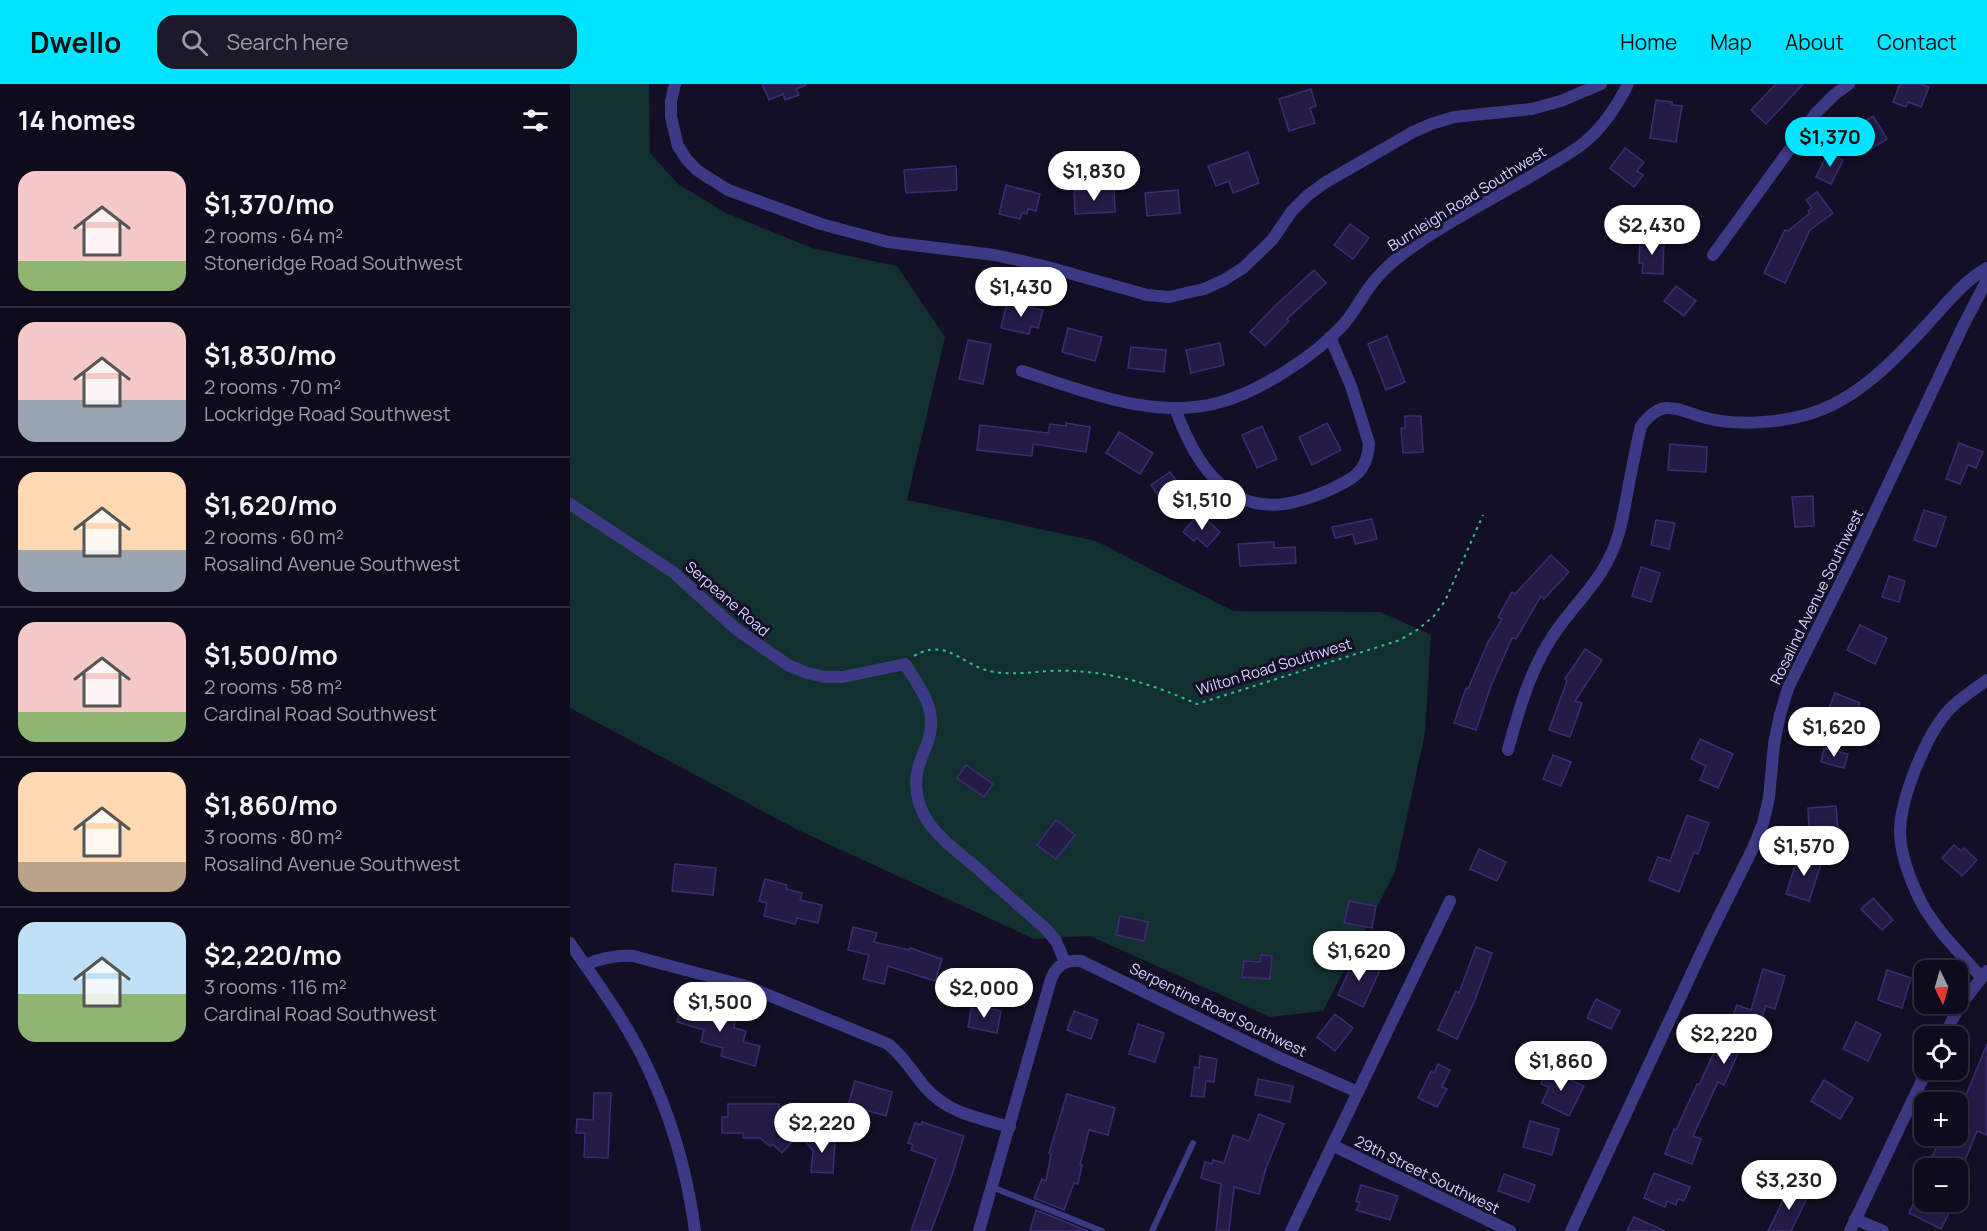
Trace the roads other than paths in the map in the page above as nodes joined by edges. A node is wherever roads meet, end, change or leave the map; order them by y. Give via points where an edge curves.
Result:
1 (675, 84) edge
2 (1601, 84) edge
3 (1628, 84) edge
4 (1849, 84) edge
5 (1713, 255) dead end
6 (1987, 268) edge
7 (1987, 280) edge
8 (1330, 338) junction
9 (1022, 371) dead end
10 (1175, 408) junction
11 (570, 504) edge
12 (1987, 680) edge
13 (1508, 750) dead end
14 (1450, 901) dead end
15 (571, 947) edge
16 (1065, 962) junction
17 (585, 964) junction
18 (1984, 974) edge
19 (1949, 1026) edge
20 (1922, 1080) edge
21 (1358, 1092) junction
22 (1010, 1127) junction
23 (1193, 1143) dead end
24 (1332, 1145) junction
25 (992, 1187) junction
26 (1855, 1219) junction
27 (695, 1231) edge
28 (979, 1231) edge
29 (1102, 1231) edge
30 (1152, 1231) edge
31 (1291, 1231) edge
32 (1510, 1231) edge
33 (1571, 1231) edge
34 (1850, 1231) edge
35 (1883, 1231) edge

1 - 2 street via 671,117 678,146 698,171 728,190 821,224 888,242 996,255 1130,291 1169,297 1204,289 1243,268 1272,240 1308,195 1413,132 1454,117 1532,109
3 - 8 street, Burnleigh Road Southwest via 1605,122 1586,142 1405,252 1380,275
4 - 5 street via 1816,113
6 - 13 street via 1961,287 1908,345 1861,387 1828,408 1746,423 1725,423 1676,409 1661,410 1647,418 1641,426 1614,550 1597,580 1545,649 1531,676
7 - 33 street, Rosalind Avenue Southwest via 1788,688 1774,744 1769,798 1756,840
8 - 10 street, Burnleigh Road Southwest via 1284,372 1253,388 1221,402
8 - 10 street via 1369,443 1365,464 1348,482 1304,501 1283,505 1246,500 1231,493 1205,467
9 - 10 street, Burnleigh Road Southwest via 1129,402
11 - 16 street, Serpeane Road via 673,572 736,629 788,665 807,674 843,677 905,664 931,712 930,736 916,777 918,800 927,820 1045,928
12 - 18 street via 1953,706 1932,736 1912,778 1900,833 1911,881 1922,903 1935,924
14 - 21 street
15 - 17 street
16 - 21 street, Serpentine Road Southwest via 1081,961
16 - 22 street via 1052,979
17 - 22 street via 617,955 633,956 746,986 888,1044 900,1053 935,1098 948,1107
17 - 27 street via 630,1033 658,1090 682,1157
18 - 19 street
20 - 26 street
21 - 24 street
22 - 25 street
23 - 30 lane
24 - 31 street
24 - 32 street, 29th Street Southwest
25 - 28 street
25 - 29 lane
26 - 34 street
26 - 35 street

